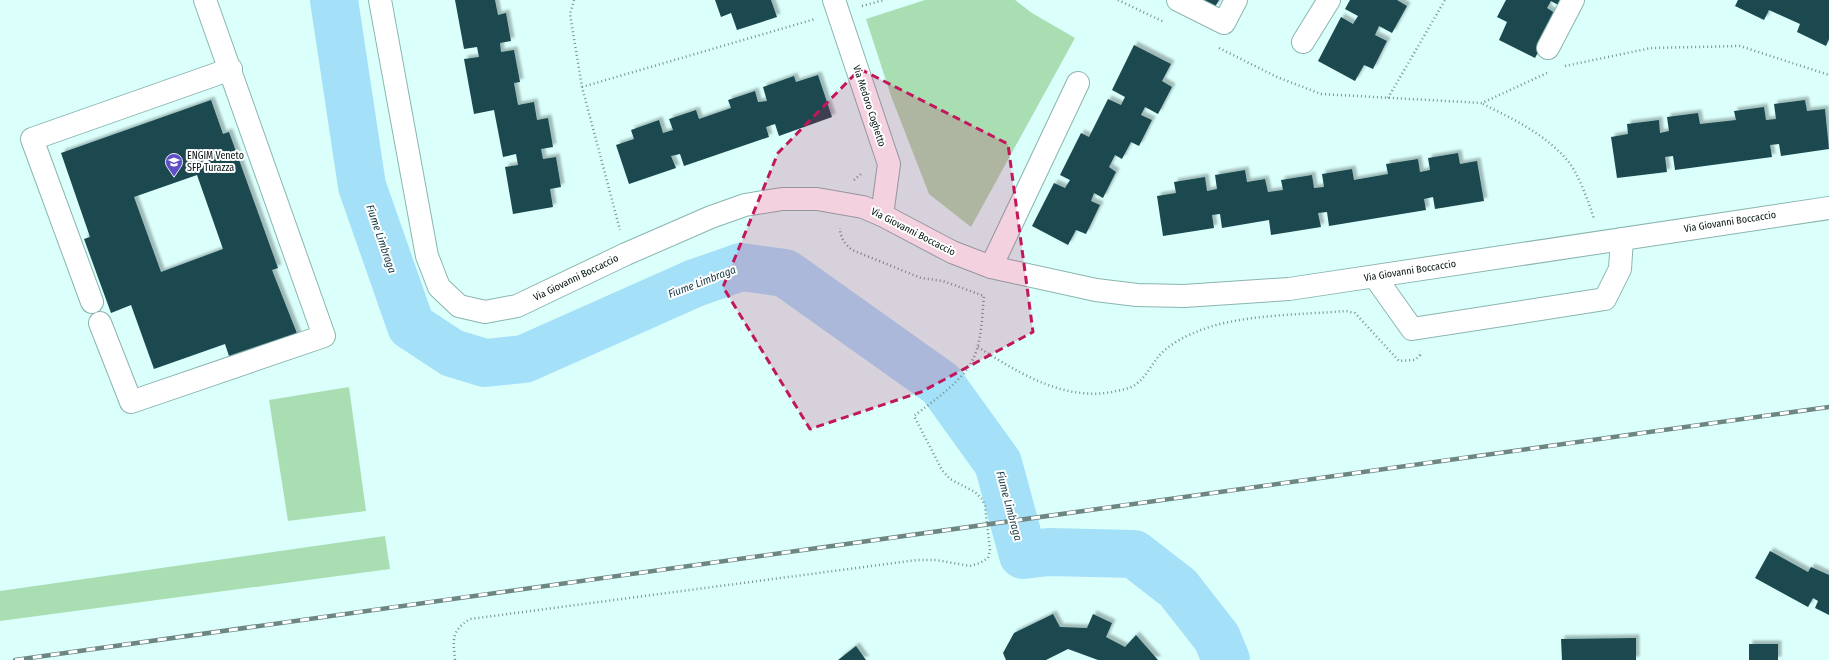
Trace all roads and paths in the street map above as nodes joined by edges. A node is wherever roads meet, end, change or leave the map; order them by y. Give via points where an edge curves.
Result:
1 (205, 0) edge
2 (380, 0) edge
3 (574, 0) edge
4 (1118, 0) edge
5 (1178, 0) edge
6 (1236, 0) edge
7 (1328, 0) edge
8 (1445, 0) edge
9 (1573, 0) edge
10 (836, 6) edge
11 (1165, 22) dead end
12 (1303, 42) dead end
13 (1213, 45) dead end
14 (1548, 48) dead end
15 (1558, 68) dead end
16 (231, 69) junction
17 (1551, 71) dead end
18 (1829, 75) edge
19 (1078, 83) dead end
20 (582, 87) junction
21 (1388, 98) junction
22 (1482, 103) junction
23 (1829, 208) edge
24 (882, 215) junction
25 (841, 222) dead end
26 (1612, 240) junction
27 (626, 254) junction
28 (991, 267) junction
29 (1375, 277) junction
30 (92, 302) dead end
31 (100, 323) dead end
32 (1412, 329) junction
33 (978, 347) junction
34 (455, 660) edge

1 - 16 street
2 - 27 street, Via Giovanni Boccaccio via 427,256 439,287 459,306 485,312 517,306
3 - 20 path via 570,14
4 - 11 path
5 - 6 street via 1224,23
7 - 12 street
8 - 21 path
9 - 14 street
10 - 20 path
10 - 24 street, Via Medoro Coghetto via 888,164
13 - 21 path via 1277,77 1321,94
15 - 18 path via 1651,48 1740,46
16 - 30 street via 32,139
16 - 31 street via 324,336 131,402
17 - 22 path
19 - 28 street
20 - 27 path
21 - 22 path
22 - 26 path via 1530,128 1568,160
23 - 26 street, Via Giovanni Boccaccio
24 - 27 street, Via Giovanni Boccaccio via 841,202 782,199 745,205 718,214
24 - 28 street, Via Giovanni Boccaccio via 952,252
25 - 33 path via 840,234 844,243 852,250 922,278 943,280 984,296
26 - 29 street, Via Giovanni Boccaccio
26 - 32 street via 1620,269 1605,299
28 - 29 street, Via Giovanni Boccaccio via 1096,290 1137,295 1239,293
29 - 32 street
32 - 33 path via 1420,355 1416,360 1405,362 1394,357 1355,313 1346,311 1229,322 1195,332 1164,350 1135,386 1104,393 1075,392 1033,380
33 - 34 path via 974,359 962,376 914,416 942,470 950,479 975,492 982,499 990,550 988,558 980,563 970,566 936,560 917,560 470,619 457,627 453,639

